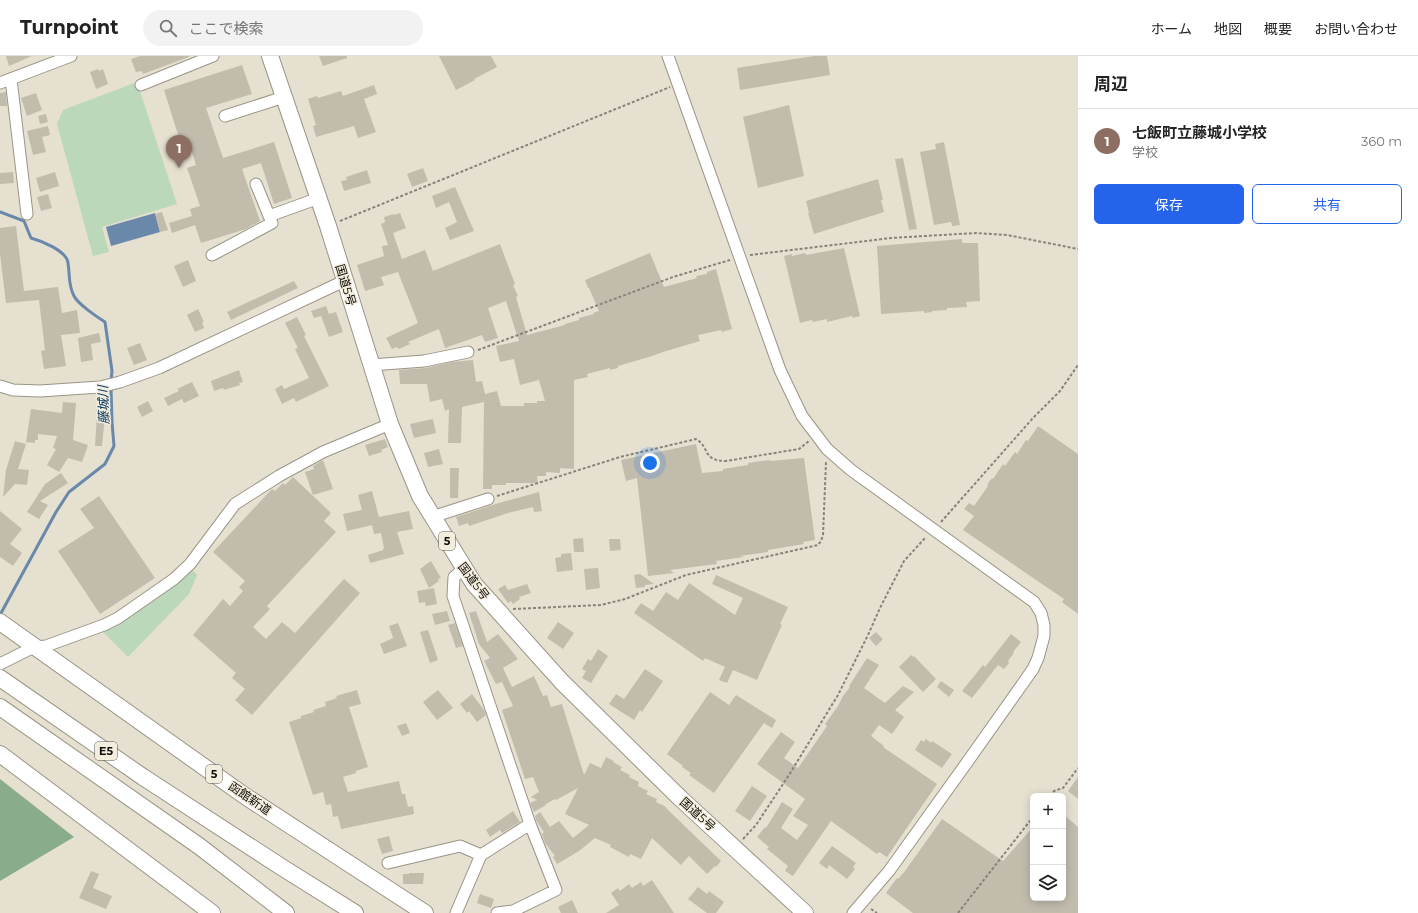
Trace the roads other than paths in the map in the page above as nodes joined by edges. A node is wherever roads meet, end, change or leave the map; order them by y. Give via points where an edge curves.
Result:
1 (71, 56) edge
2 (213, 56) edge
3 (270, 56) edge
4 (668, 56) edge
5 (11, 79) junction
6 (0, 83) edge
7 (141, 84) dead end
8 (284, 97) junction
9 (225, 116) dead end
10 (256, 184) dead end
11 (318, 198) junction
12 (27, 214) dead end
13 (269, 216) junction
14 (212, 256) dead end
15 (344, 281) junction
16 (468, 352) road end
17 (371, 365) junction
18 (0, 386) edge
19 (390, 424) junction
20 (488, 498) road end
21 (432, 517) junction
22 (463, 569) junction
23 (4, 624) edge
24 (34, 647) junction
25 (0, 664) edge
26 (0, 678) edge
27 (0, 707) edge
28 (0, 754) edge
29 (530, 824) junction
30 (481, 855) junction
31 (388, 863) dead end
32 (212, 913) edge
33 (286, 913) edge
34 (355, 913) edge
35 (425, 913) edge
36 (458, 913) edge
37 (497, 913) edge
38 (805, 913) edge
39 (853, 913) edge

1 - 5 street
2 - 7 street
3 - 8 highway, 国道5号 / 5
4 - 39 street via 780,370 802,416 827,449 851,470 1034,602 1041,613 1044,625 1042,648 1033,669 889,870
5 - 6 street
5 - 12 street
8 - 9 street
8 - 11 highway, 国道5号 / 5
10 - 13 street
11 - 13 street
11 - 15 highway, 国道5号 / 5
13 - 14 street via 272,223
15 - 17 highway, 国道5号 / 5
15 - 18 street via 159,368 120,382 100,387 40,390 13,390
16 - 17 street via 424,361
17 - 19 highway, 国道5号 / 5
19 - 21 highway, 国道5号 / 5 via 420,496
19 - 24 street via 324,452 278,476 235,504 190,564 174,580 118,618 46,646
20 - 21 street
21 - 22 highway, 国道5号 / 5
22 - 29 street via 454,577 453,596
22 - 38 highway, 国道5号 / 5 via 562,682 680,798
23 - 24 highway, 函館新道 / 5
24 - 25 street
24 - 35 highway, 函館新道 / 5 via 245,796
26 - 34 highway, E5 via 143,777
27 - 33 highway, E5 via 199,846
28 - 32 highway
29 - 30 street
29 - 37 street via 556,890 513,911
30 - 31 street via 460,846
30 - 36 street

